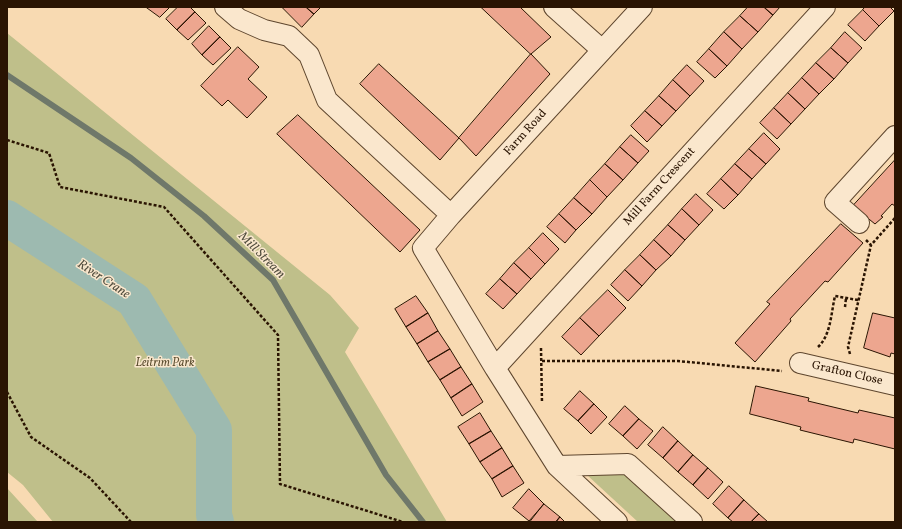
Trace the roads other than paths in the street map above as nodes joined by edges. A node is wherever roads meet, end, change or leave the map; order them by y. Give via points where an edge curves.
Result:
1 (225, 7) edge
2 (554, 7) edge
3 (642, 7) edge
4 (825, 7) edge
5 (602, 50) junction
6 (895, 136) edge
7 (451, 215) junction
8 (859, 223) dead end
9 (800, 364) road end
10 (495, 368) junction
11 (895, 385) edge
12 (557, 466) junction
13 (617, 522) edge
14 (692, 522) edge

1 - 7 street via 239,19 264,30 289,36 310,55 327,100
2 - 5 street
3 - 5 street, Farm Road
4 - 10 street, Mill Farm Crescent
5 - 7 street, Farm Road
6 - 8 street via 835,202
7 - 10 street, Farm Road via 424,248
9 - 11 street, Grafton Close
10 - 12 street
12 - 13 street
12 - 14 street via 628,464

